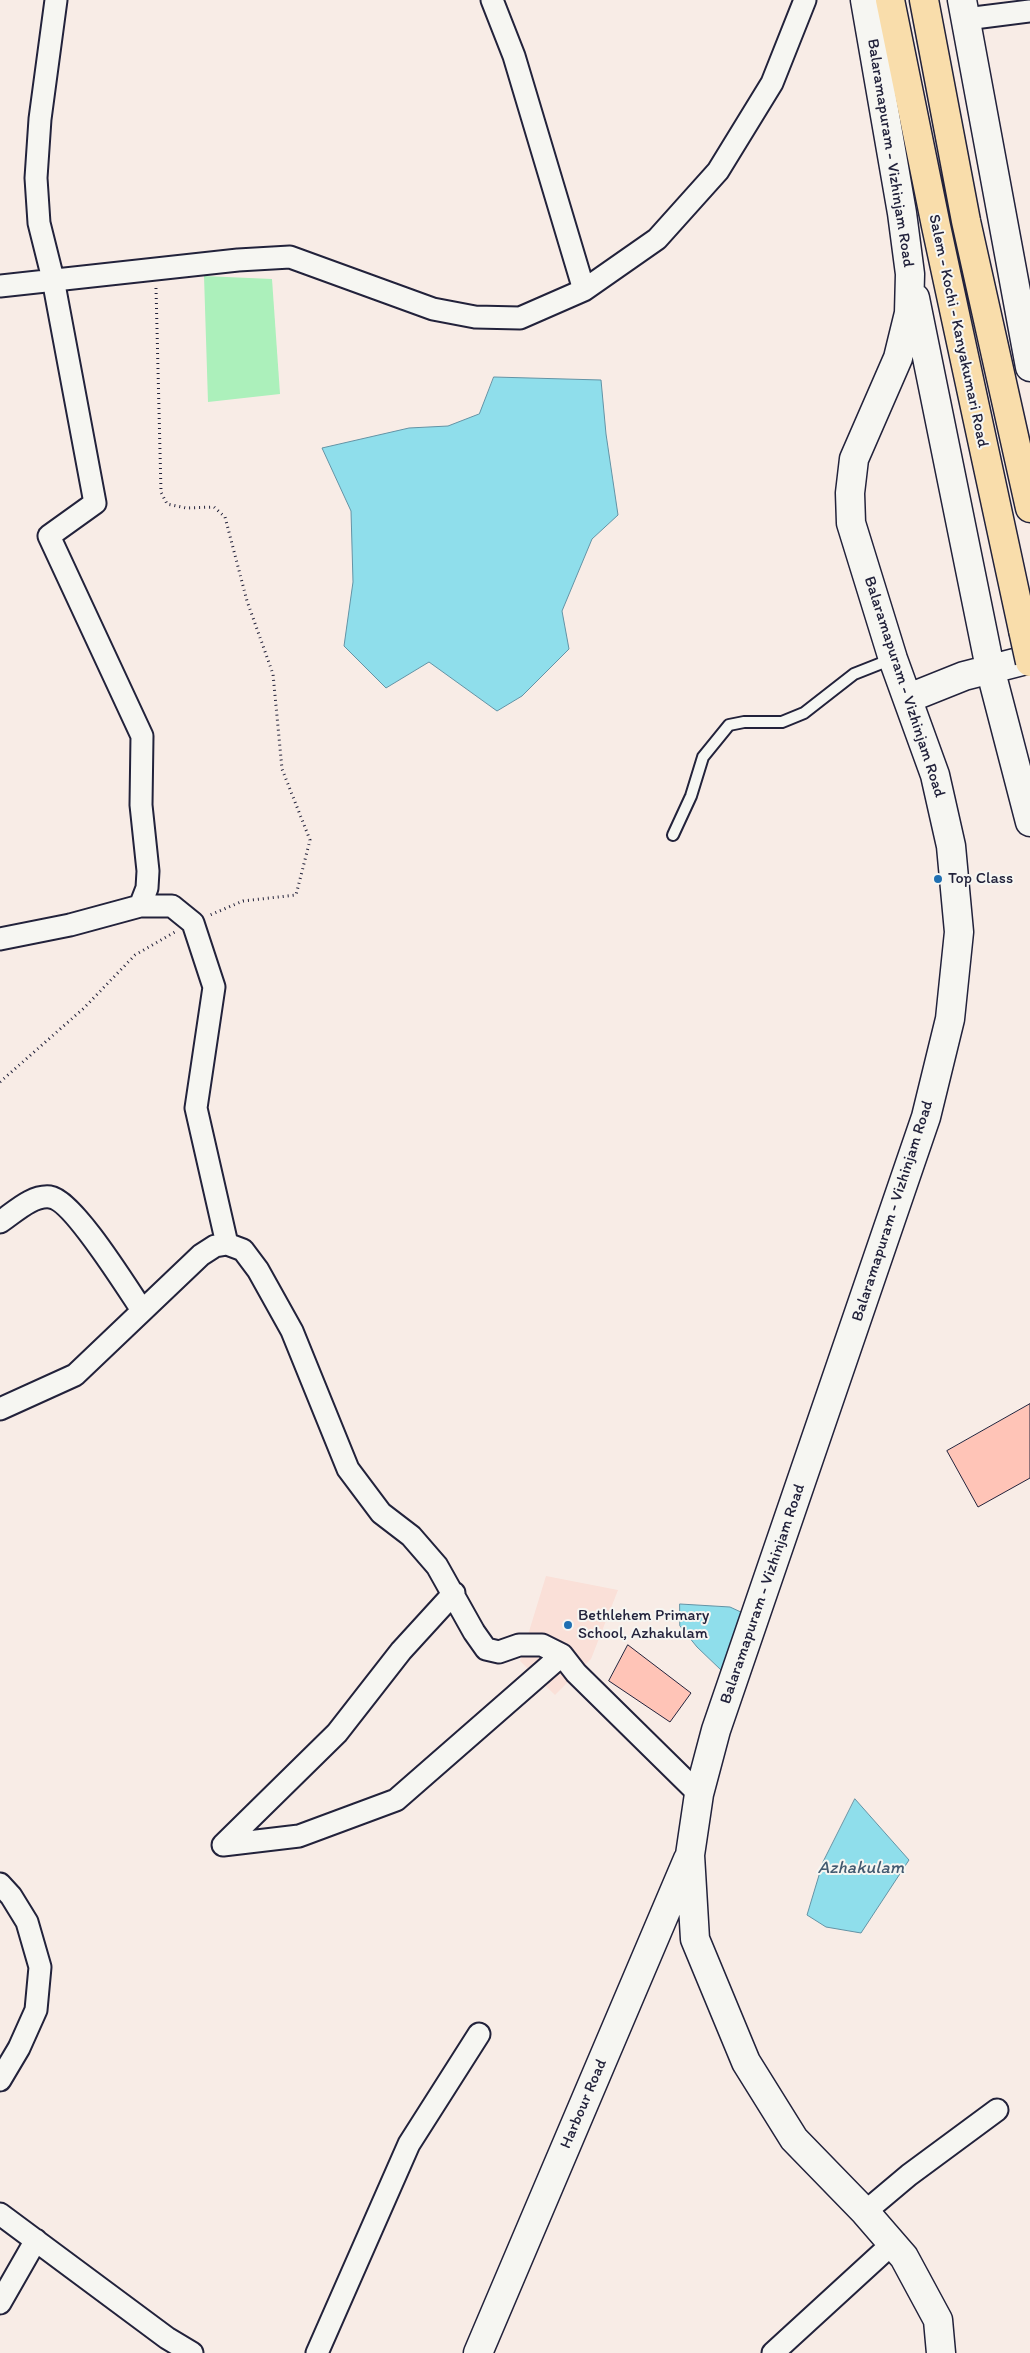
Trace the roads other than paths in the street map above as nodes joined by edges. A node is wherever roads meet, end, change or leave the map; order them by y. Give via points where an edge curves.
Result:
1 (56, 0) edge
2 (492, 0) edge
3 (805, 0) edge
4 (865, 0) edge
5 (890, 0) edge
6 (924, 0) edge
7 (964, 10) edge
8 (1030, 11) edge
9 (910, 274) junction
10 (52, 280) junction
11 (0, 286) edge
12 (584, 290) junction
13 (1030, 367) edge
14 (1030, 508) edge
15 (893, 659) junction
16 (1030, 661) edge
17 (990, 668) junction
18 (909, 698) junction
19 (1030, 822) edge
20 (673, 835) dead end
21 (140, 906) junction
22 (0, 939) edge
23 (0, 1222) edge
24 (227, 1244) junction
25 (142, 1310) junction
26 (0, 1409) edge
27 (454, 1593) junction
28 (562, 1656) junction
29 (700, 1794) junction
30 (690, 1855) junction
31 (0, 1884) edge
32 (479, 2034) dead end
33 (0, 2080) edge
34 (996, 2110) dead end
35 (865, 2212) junction
36 (0, 2214) edge
37 (36, 2240) junction
38 (892, 2244) junction
39 (0, 2303) edge
40 (192, 2353) edge
41 (317, 2353) edge
42 (478, 2353) edge
43 (773, 2353) edge
44 (941, 2353) edge

1 - 10 street via 40,119 36,178 39,223
2 - 12 street via 514,56
3 - 12 street via 772,83 718,171 657,239
4 - 9 main road, Balaramapuram - Vizhinjam Road
5 - 16 highway, Salem - Kochi - Kanyakumari Road, bridge
6 - 14 highway, Salem - Kochi - Kanyakumari Road via 966,221
7 - 8 street
7 - 13 main road
9 - 15 main road, Balaramapuram - Vizhinjam Road via 909,313 898,358 854,459 850,493 851,523
9 - 17 main road
10 - 11 street
10 - 12 street via 290,257 433,309 475,317 520,318
10 - 21 street via 95,503 49,536 142,736 141,805 148,871 147,888
15 - 18 main road, Balaramapuram - Vizhinjam Road
15 - 20 lane via 854,674 804,713 782,722 728,725 703,757 692,796
16 - 17 main road
17 - 18 main road
17 - 19 main road
18 - 29 main road, Balaramapuram - Vizhinjam Road via 935,775 951,846 959,932 950,1019 926,1117 716,1730
21 - 22 street
21 - 24 street via 172,906 193,923 214,987 196,1108
23 - 25 street via 35,1198 52,1197 68,1207 87,1230
24 - 25 street via 215,1246 201,1255
24 - 27 street via 243,1250 258,1270 292,1331 348,1469 381,1513 411,1536 437,1566
25 - 26 street via 75,1375
27 - 28 street via 486,1649 499,1652 519,1645 542,1645
27 - 28 street via 401,1651 337,1733 223,1845 299,1836 396,1800
28 - 29 street
29 - 30 main road, Balaramapuram - Vizhinjam Road
30 - 35 main road, Balaramapuram - Vizhinjam Road via 696,1939 746,2062 794,2139
30 - 42 main road, Harbour Road
31 - 33 street via 27,1922 40,1967 36,2010
32 - 41 street via 409,2144
34 - 35 street
35 - 38 main road, Balaramapuram - Vizhinjam Road
36 - 37 street
37 - 39 street
37 - 40 street via 167,2338
38 - 43 street
38 - 44 main road, Balaramapuram - Vizhinjam Road via 904,2257 938,2320

